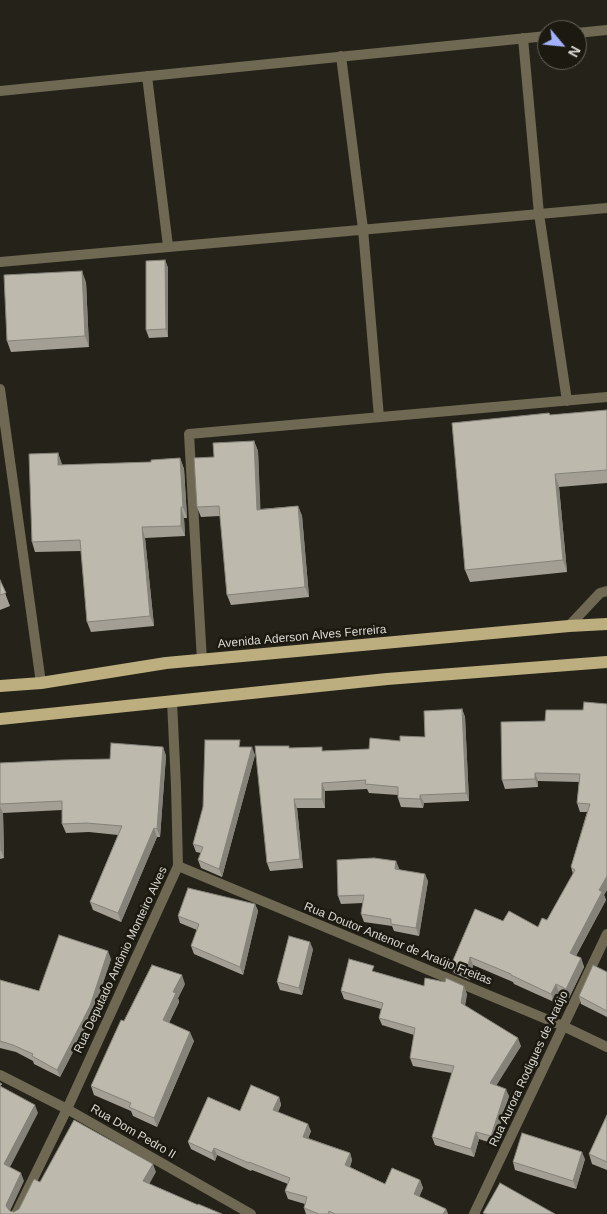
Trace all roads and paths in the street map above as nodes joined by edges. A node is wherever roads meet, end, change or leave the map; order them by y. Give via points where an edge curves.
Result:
1 (607, 30) edge
2 (587, 32) edge
3 (537, 37) edge
4 (523, 38) junction
5 (341, 56) junction
6 (148, 76) junction
7 (0, 91) edge
8 (607, 208) edge
9 (539, 214) junction
10 (363, 229) junction
11 (168, 246) junction
12 (0, 262) edge
13 (0, 389) edge
14 (607, 397) edge
15 (567, 401) junction
16 (379, 417) junction
17 (607, 591) edge
18 (607, 624) edge
19 (569, 626) junction
20 (202, 661) junction
21 (607, 662) edge
22 (41, 683) junction
23 (0, 686) edge
24 (172, 701) junction
25 (0, 719) edge
26 (178, 866) junction
27 (607, 934) edge
28 (563, 1026) junction
29 (607, 1047) edge
30 (0, 1075) edge
31 (67, 1109) junction
32 (16, 1214) edge
33 (251, 1214) edge
34 (474, 1214) edge

1 - 2 street
3 - 4 street
4 - 5 street
4 - 9 street
5 - 6 street
5 - 10 street
6 - 7 street
6 - 11 street
8 - 9 street
9 - 10 street
9 - 15 street
10 - 11 street
10 - 16 street
11 - 12 street
13 - 22 street
14 - 15 street
15 - 16 street
16 - 20 street via 189,434
17 - 19 street via 600,593
18 - 19 main road, Avenida Aderson Alves Ferreira
19 - 20 main road, Avenida Aderson Alves Ferreira
20 - 22 main road, Avenida Aderson Alves Ferreira via 166,663
21 - 24 main road via 386,679
22 - 23 main road, Avenida Aderson Alves Ferreira
24 - 25 main road
24 - 26 street, Rua Deputado Antônio Monteiro Alves
26 - 28 street, Rua Doutor Antenor de Araújo Freitas
26 - 31 street, Rua Deputado Antônio Monteiro Alves
27 - 28 street, Rua Aurora Rodigues de Araújo
28 - 29 street, Rua Doutor Antenor de Araújo Freitas
28 - 34 street, Rua Aurora Rodigues de Araújo
30 - 31 street, Rua Dom Pedro II
31 - 32 street, Rua Deputado Antônio Monteiro Alves
31 - 33 street, Rua Dom Pedro II

